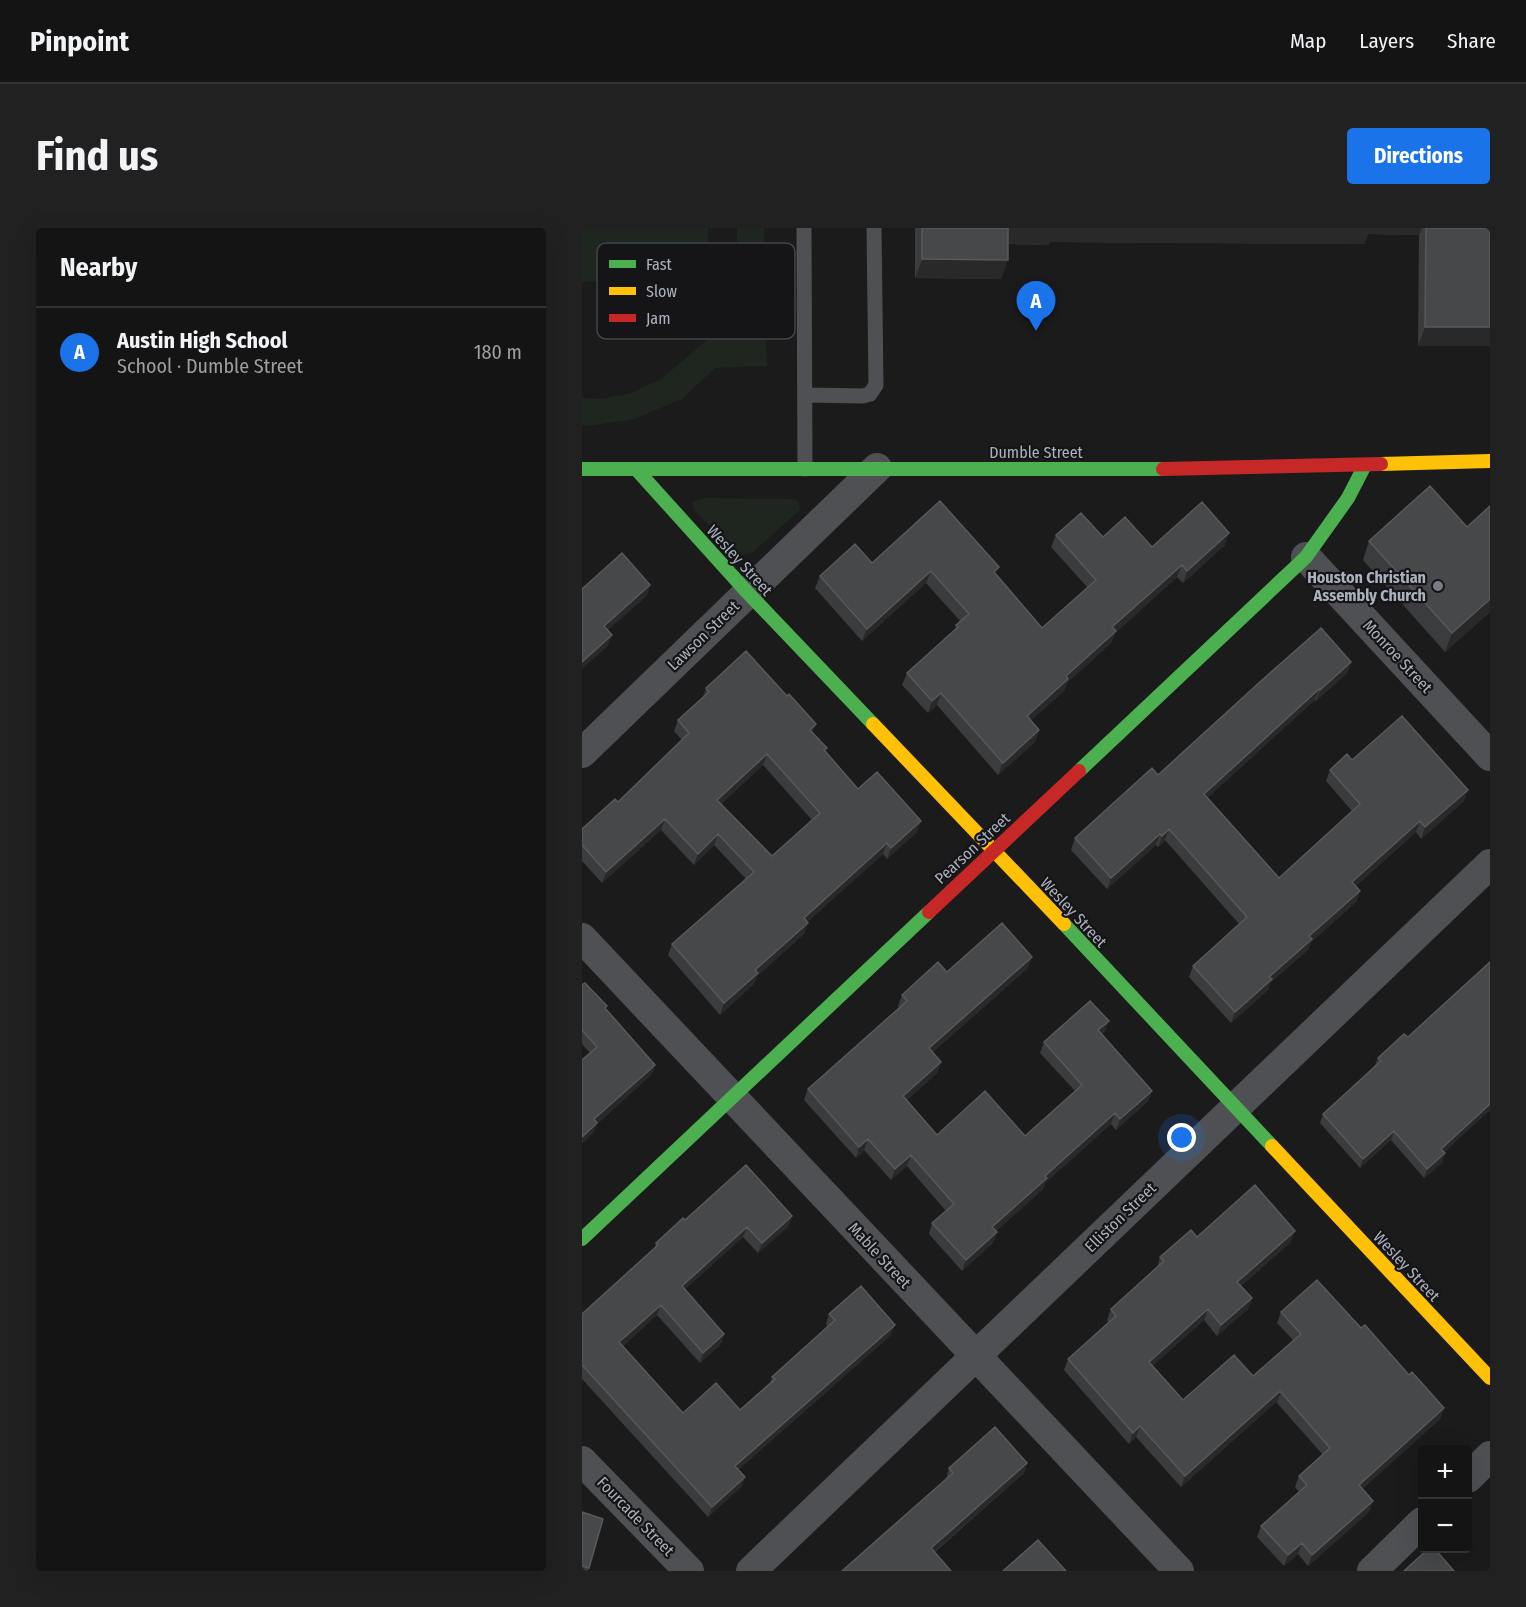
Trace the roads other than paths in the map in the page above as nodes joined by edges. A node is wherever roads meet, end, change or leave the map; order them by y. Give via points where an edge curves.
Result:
1 (804, 228) edge
2 (874, 228) edge
3 (805, 395) junction
4 (1490, 461) edge
5 (1365, 465) junction
6 (877, 468) junction
7 (582, 469) edge
8 (636, 469) junction
9 (805, 469) junction
10 (1306, 557) junction
11 (747, 592) junction
12 (582, 753) edge
13 (1490, 756) edge
14 (994, 850) junction
15 (1490, 864) edge
16 (582, 938) edge
17 (734, 1098) junction
18 (1234, 1108) junction
19 (582, 1239) edge
20 (975, 1356) junction
21 (1490, 1378) edge
22 (1490, 1456) edge
23 (582, 1461) edge
24 (1472, 1473) edge
25 (1418, 1526) edge
26 (689, 1571) edge
27 (752, 1571) edge
28 (1179, 1571) edge
29 (1372, 1571) edge

1 - 3 lane
2 - 3 lane via 876,385 863,396
3 - 9 lane
4 - 5 street, Dumble Street
5 - 6 street, Dumble Street via 1233,469
5 - 10 street, Pearson Street via 1348,498
6 - 9 street, Dumble Street
6 - 11 street, Lawson Street
7 - 8 street, Dumble Street
8 - 9 street, Dumble Street
8 - 11 street, Wesley Street
10 - 13 street, Monroe Street
10 - 14 street, Pearson Street
11 - 12 street, Lawson Street
11 - 14 street, Wesley Street
14 - 17 street, Pearson Street
14 - 18 street, Wesley Street
15 - 18 street, Elliston Street
16 - 17 street, Mable Street
17 - 19 street, Pearson Street
17 - 20 street, Mable Street
18 - 20 street, Elliston Street
18 - 21 street, Wesley Street
20 - 27 street, Elliston Street
20 - 28 street, Mable Street
22 - 24 street
23 - 26 street, Fourcade Street
25 - 29 street

